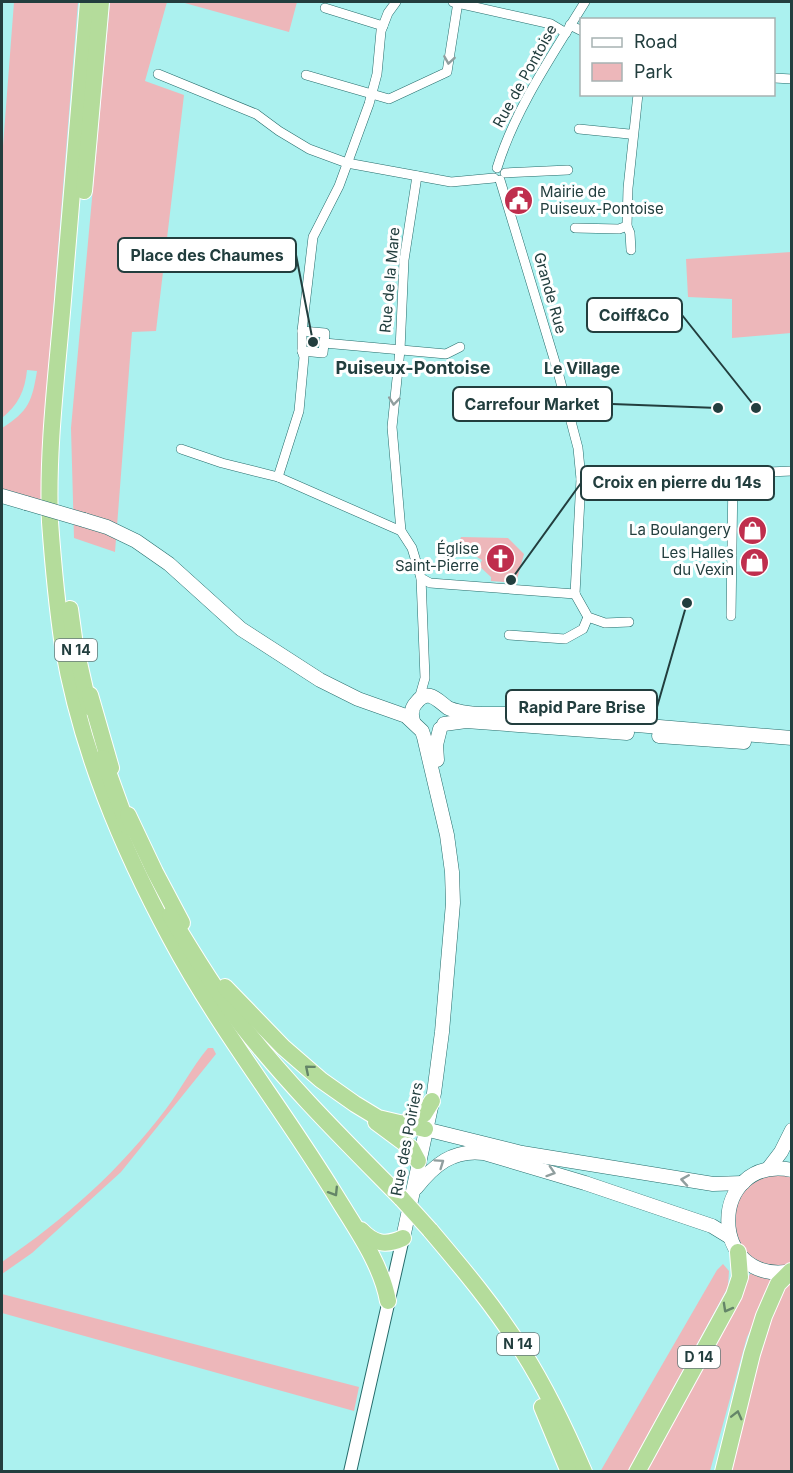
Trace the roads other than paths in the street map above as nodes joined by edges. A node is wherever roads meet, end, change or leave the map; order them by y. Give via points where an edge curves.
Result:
1 (88, 2) edge
2 (101, 2) edge
3 (396, 2) edge
4 (456, 2) edge
5 (585, 2) edge
6 (325, 8) dead end
7 (383, 26) junction
8 (568, 29) junction
9 (580, 31) edge
10 (158, 74) dead end
11 (306, 75) dead end
12 (775, 78) edge
13 (792, 79) edge
14 (372, 96) junction
15 (638, 96) edge
16 (579, 129) dead end
17 (633, 133) junction
18 (347, 163) junction
19 (568, 170) dead end
20 (499, 175) junction
21 (417, 176) junction
22 (627, 226) junction
23 (575, 228) dead end
24 (631, 250) dead end
25 (303, 328) junction
26 (324, 343) junction
27 (460, 347) dead end
28 (400, 350) junction
29 (302, 351) junction
30 (181, 449) dead end
31 (792, 471) edge
32 (733, 474) junction
33 (278, 477) junction
34 (581, 479) junction
35 (2, 496) edge
36 (401, 531) junction
37 (421, 578) junction
38 (575, 594) junction
39 (731, 616) dead end
40 (588, 617) junction
41 (628, 622) dead end
42 (509, 635) dead end
43 (75, 645) junction
44 (295, 664) junction
45 (423, 700) junction
46 (446, 706) junction
47 (417, 726) junction
48 (442, 727) junction
49 (792, 738) edge
50 (792, 746) edge
51 (442, 807) junction
52 (169, 936) junction
53 (432, 1101) junction
54 (355, 1104) junction
55 (403, 1124) junction
56 (425, 1129) junction
57 (792, 1130) edge
58 (465, 1139) junction
59 (418, 1161) junction
60 (768, 1169) junction
61 (792, 1170) edge
62 (743, 1183) junction
63 (404, 1199) junction
64 (348, 1216) junction
65 (426, 1234) junction
66 (730, 1237) junction
67 (403, 1238) junction
68 (738, 1252) junction
69 (791, 1271) edge
70 (388, 1301) junction
71 (350, 1472) edge
72 (570, 1472) edge
73 (584, 1472) edge
74 (637, 1472) edge
75 (723, 1472) edge

1 - 52 highway, N 14 via 52,439 50,520 63,647 84,736 129,857
2 - 43 highway, N 14 via 62,442 60,522
3 - 7 street
4 - 8 street
4 -> 14 street via 447,72 389,99
5 - 8 street, Rue de Pontoise
6 - 7 street
7 - 14 street
8 - 9 street
8 - 20 street, Rue de Pontoise via 502,150
10 - 18 street via 256,114 309,149
11 - 14 street
12 - 13 street
14 - 18 street
15 - 17 street
16 - 17 street
17 - 22 street
18 - 21 street
18 - 25 street via 313,237
19 - 20 street
20 - 21 street via 451,182
20 - 34 street, Grande Rue via 558,372 578,448
21 - 28 street, Rue de la Mare via 404,260
22 - 23 street
22 - 24 street
25 - 26 street via 325,333
25 - 29 street
26 - 28 street
26 - 29 street via 323,353
27 - 28 street via 446,354
28 -> 36 street, Rue de la Mare via 392,427
29 - 33 street via 299,411
30 - 33 street via 222,464
31 - 32 street
32 - 34 street
32 - 39 street
33 - 36 street
34 - 38 street, Grande Rue
35 - 44 main road, bridge via 121,533 169,564 241,629
36 - 37 street via 412,548
37 - 38 street via 430,583
37 - 45 street
38 - 40 street
40 - 41 street via 605,623
40 - 42 street via 583,629 566,639
54 -> 43 highway via 283,1047 224,986 188,935 131,823 107,757
43 - 63 highway, N 14 via 97,741 137,849 201,968 241,1024 308,1102
44 - 45 main road via 393,702
44 - 47 main road via 358,699 400,712
45 - 46 main road via 441,700
45 - 47 main road via 412,710
46 - 48 main road
46 - 49 main road via 478,714
47 - 48 main road via 430,732
47 - 51 main road via 428,745
48 - 50 main road via 466,721
48 - 51 main road via 436,749
51 - 53 main road, Rue des Poiriers via 453,903
52 - 63 highway, N 14 via 215,1005 278,1085
52 -> 64 highway via 199,990
53 - 55 highway via 424,1114
53 - 56 main road, Rue des Poiriers
53 - 58 main road via 441,1125
54 - 55 highway via 378,1118
54 - 59 highway via 411,1148
55 - 56 highway
56 - 58 main road
56 - 59 main road, Rue des Poiriers
57 - 60 main road
62 -> 58 main road via 713,1184 522,1153
59 - 63 main road, Rue des Poiriers
60 - 61 main road
60 - 62 main road
62 - 66 main road via 728,1208
63 - 65 highway, N 14, bridge
63 -> 66 main road via 447,1157 484,1153 712,1226
63 - 67 main road, Rue des Poiriers
64 - 67 highway via 368,1238 377,1242 391,1243
64 - 70 highway via 378,1269
65 - 72 highway, N 14 via 512,1355 546,1414
65 - 73 highway, N 14 via 472,1279 522,1351 554,1406
66 - 68 main road
67 - 70 street, Rue des Poiriers
68 - 69 main road via 758,1269
68 -> 74 highway, D 14 via 736,1288
75 -> 69 highway via 758,1333 778,1284
70 - 71 street, Rue des Poiriers

